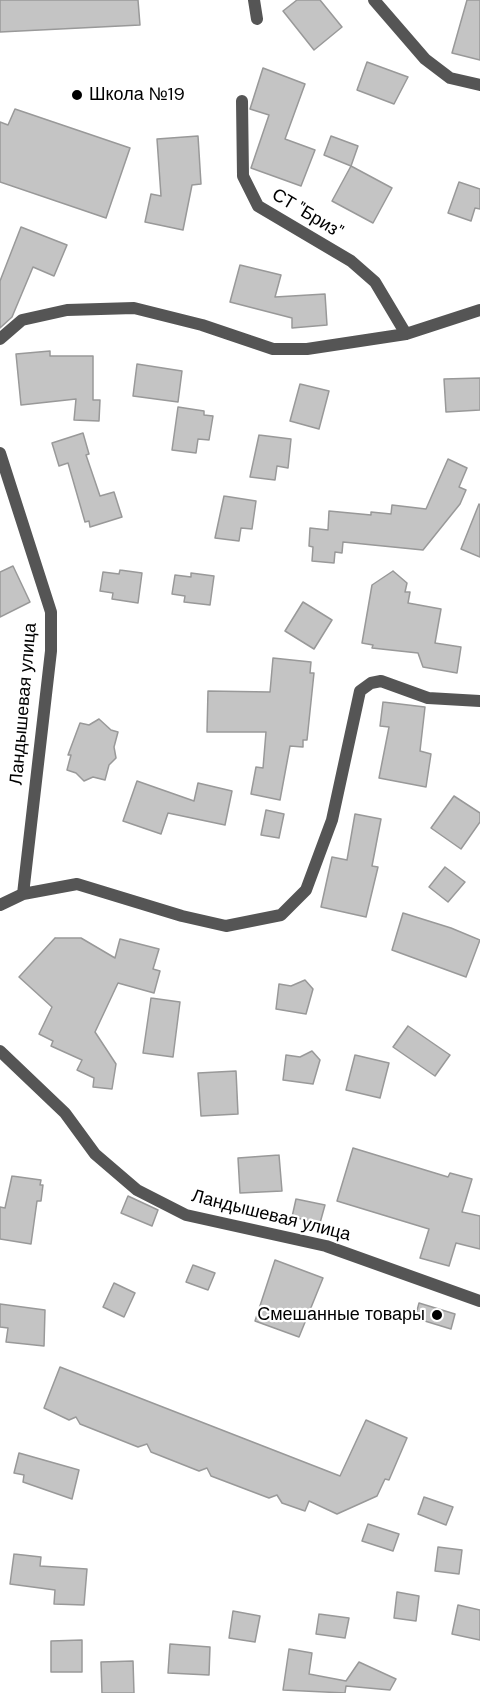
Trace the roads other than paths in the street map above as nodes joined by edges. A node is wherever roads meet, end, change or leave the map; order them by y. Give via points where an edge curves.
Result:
1 (254, 0) edge
2 (374, 0) edge
3 (257, 20) dead end
4 (480, 85) edge
5 (242, 101) dead end
6 (480, 310) edge
7 (406, 334) junction
8 (0, 339) edge
9 (0, 453) edge
10 (480, 701) edge
11 (22, 894) junction
12 (0, 905) edge
13 (0, 1051) edge
14 (480, 1301) edge

1 - 3 street
2 - 4 street via 425,59 450,78
5 - 7 street, СТ "Бриз" via 243,176 258,206 351,261 375,282
6 - 7 street
7 - 8 street via 307,349 273,349 134,308 67,310 21,320
9 - 11 street, Ландышевая улица via 51,612 51,651
10 - 11 street via 428,698 381,681 360,691 332,820 306,890 281,915 226,926 77,884
11 - 12 street
13 - 14 street, Ландышевая улица via 65,1113 95,1154 137,1190 186,1215 326,1246

